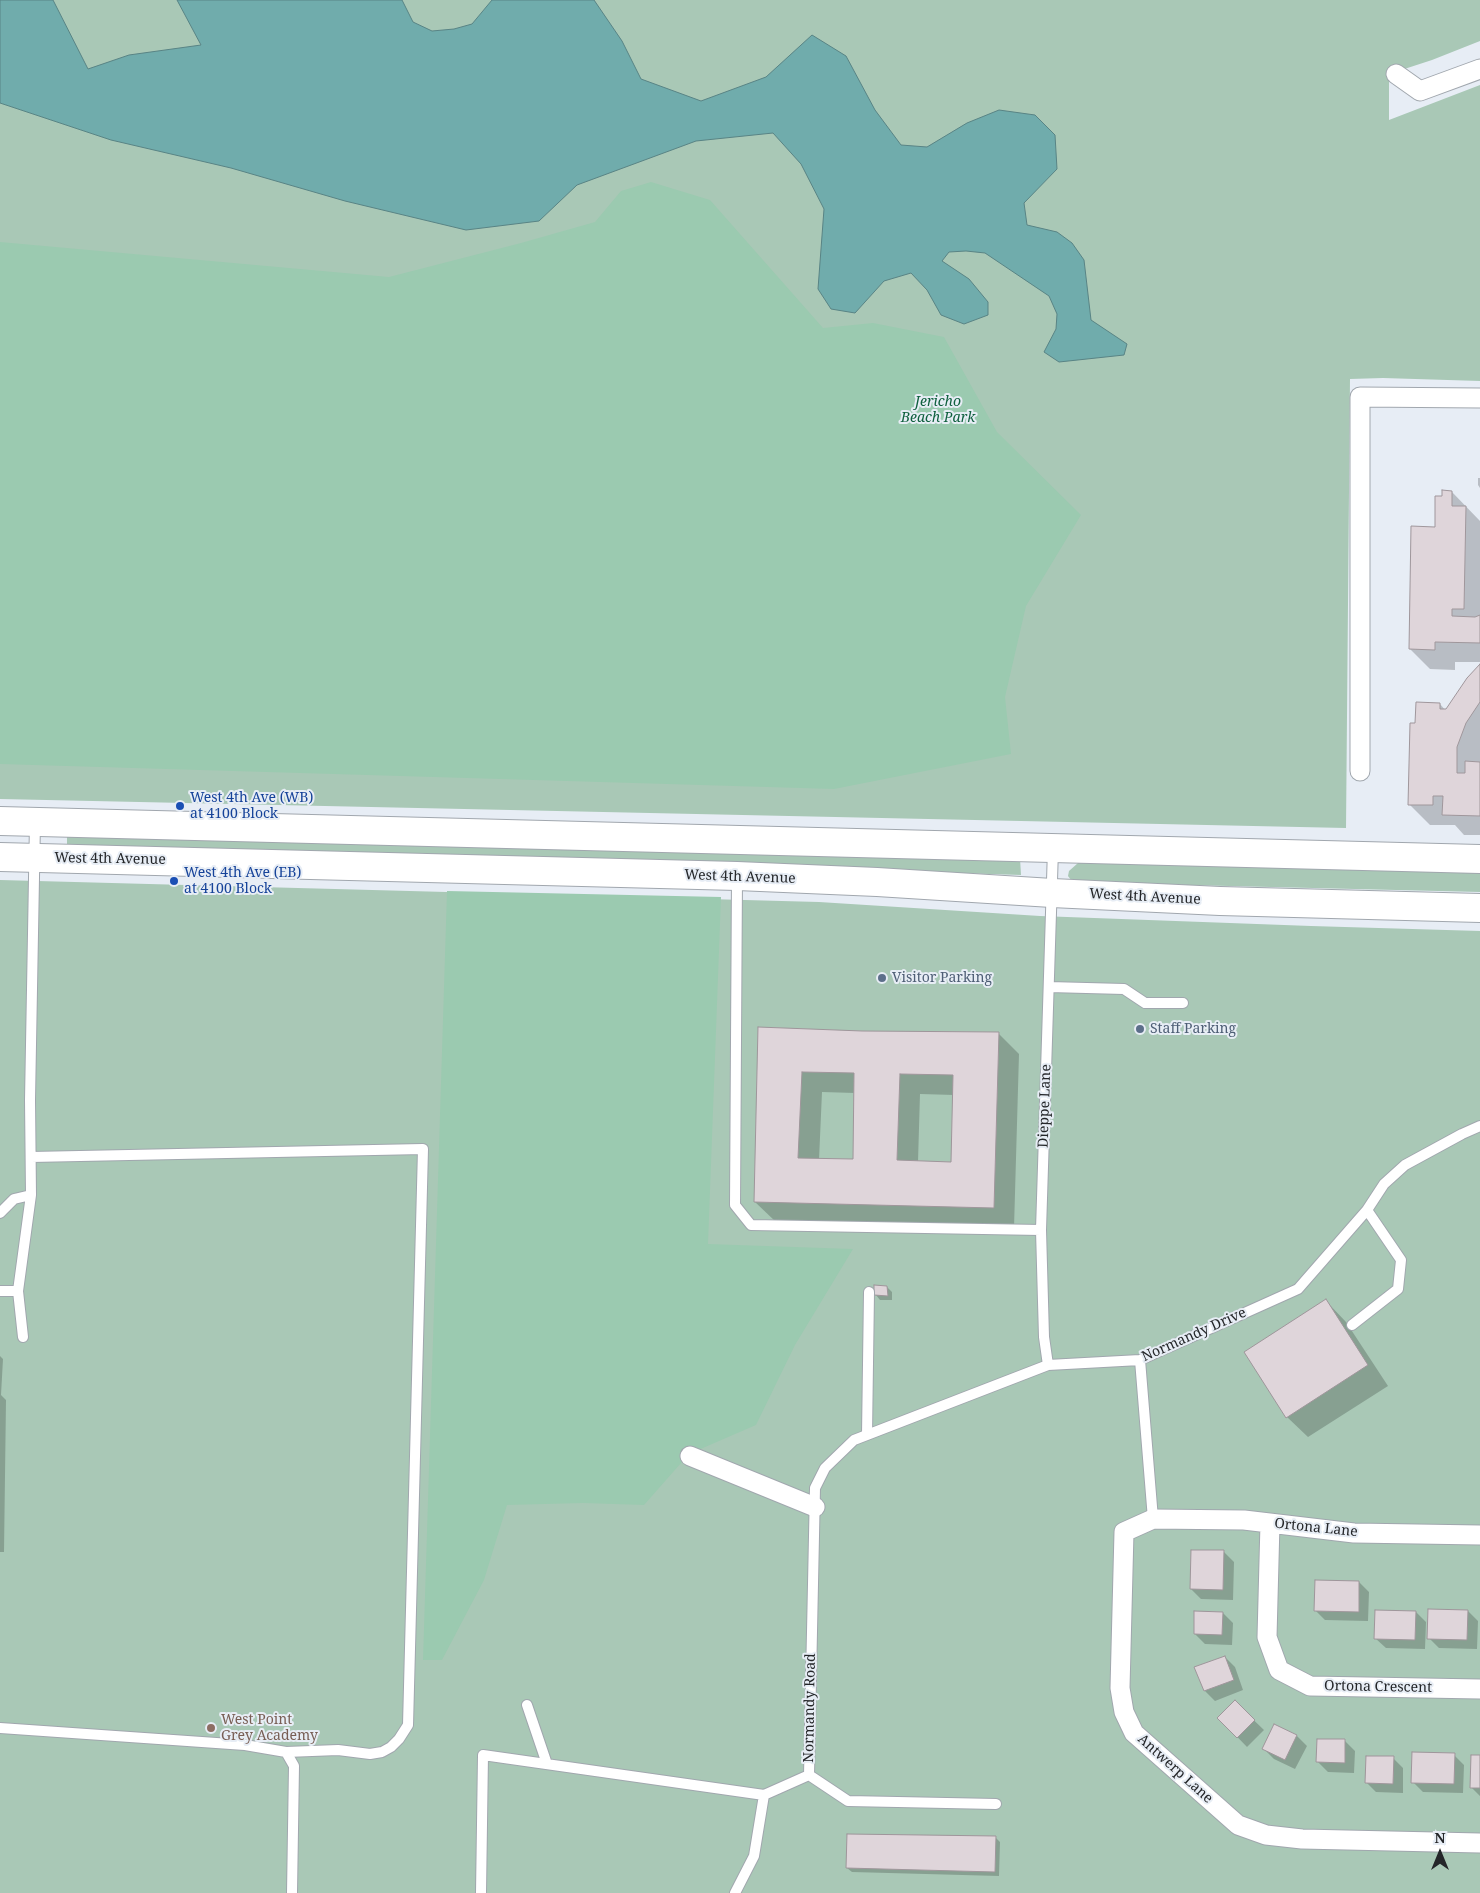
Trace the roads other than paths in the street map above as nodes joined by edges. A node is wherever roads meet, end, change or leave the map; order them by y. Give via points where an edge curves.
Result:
1 (1480, 69) edge
2 (1396, 74) dead end
3 (1480, 398) edge
4 (1360, 771) dead end
5 (0, 820) edge
6 (35, 821) junction
7 (1053, 848) junction
8 (0, 857) edge
9 (34, 858) junction
10 (1480, 859) edge
11 (737, 876) junction
12 (1052, 893) junction
13 (1480, 908) edge
14 (1049, 987) junction
15 (1183, 1003) dead end
16 (1480, 1126) edge
17 (31, 1157) junction
18 (31, 1195) junction
19 (1367, 1210) junction
20 (0, 1213) edge
21 (1041, 1230) junction
22 (0, 1291) edge
23 (18, 1291) junction
24 (869, 1292) dead end
25 (1352, 1325) dead end
26 (23, 1337) dead end
27 (1140, 1360) junction
28 (1048, 1365) junction
29 (867, 1435) junction
30 (690, 1456) dead end
31 (815, 1498) junction
32 (1153, 1519) junction
33 (1270, 1523) junction
34 (1480, 1535) edge
35 (1480, 1689) edge
36 (527, 1705) dead end
37 (0, 1728) edge
38 (286, 1752) junction
39 (547, 1764) junction
40 (809, 1774) junction
41 (764, 1795) junction
42 (996, 1804) dead end
43 (1480, 1843) edge
44 (292, 1893) edge
45 (481, 1893) edge
46 (735, 1893) edge

1 - 2 street via 1420,91
3 - 4 street via 1360,397
5 - 6 main road
6 - 7 main road
6 - 9 lane
7 - 10 main road
7 - 12 lane, Dieppe Lane
8 - 9 main road, West 4th Avenue
9 - 11 main road, West 4th Avenue
9 - 17 lane
11 - 12 main road, West 4th Avenue
11 - 21 lane via 735,1205 750,1225
12 - 13 main road, West 4th Avenue
12 - 14 lane, Dieppe Lane
14 - 15 lane via 1124,989 1145,1002
14 - 21 lane, Dieppe Lane
16 - 19 lane, Normandy Drive via 1405,1165 1384,1184
17 - 18 lane
17 - 38 lane via 423,1149 408,1725 399,1740 382,1752
18 - 20 lane via 14,1200
18 - 23 lane
19 - 25 lane via 1401,1260 1398,1289
19 - 27 lane, Normandy Drive via 1298,1289
21 - 28 lane, Dieppe Lane
22 - 23 lane
23 - 26 lane
24 - 29 lane
27 - 28 lane, Normandy Drive
27 - 32 lane
28 - 29 lane, Normandy Drive
29 - 31 lane, Normandy Drive via 854,1440 825,1468
30 - 31 street
31 - 40 lane, Normandy Road
32 - 33 street, Ortona Lane
32 - 43 street, Antwerp Lane via 1124,1532 1120,1688 1124,1712 1134,1733 1238,1825 1266,1835 1302,1839
33 - 34 street, Ortona Lane via 1354,1533
33 - 35 street, Ortona Crescent via 1267,1637 1279,1670 1310,1686
36 - 39 lane
37 - 38 lane via 245,1745
38 - 44 lane via 294,1766
39 - 41 lane
39 - 45 lane via 483,1755
40 - 41 lane, Normandy Road
40 - 42 lane via 848,1801
41 - 46 lane via 754,1856

